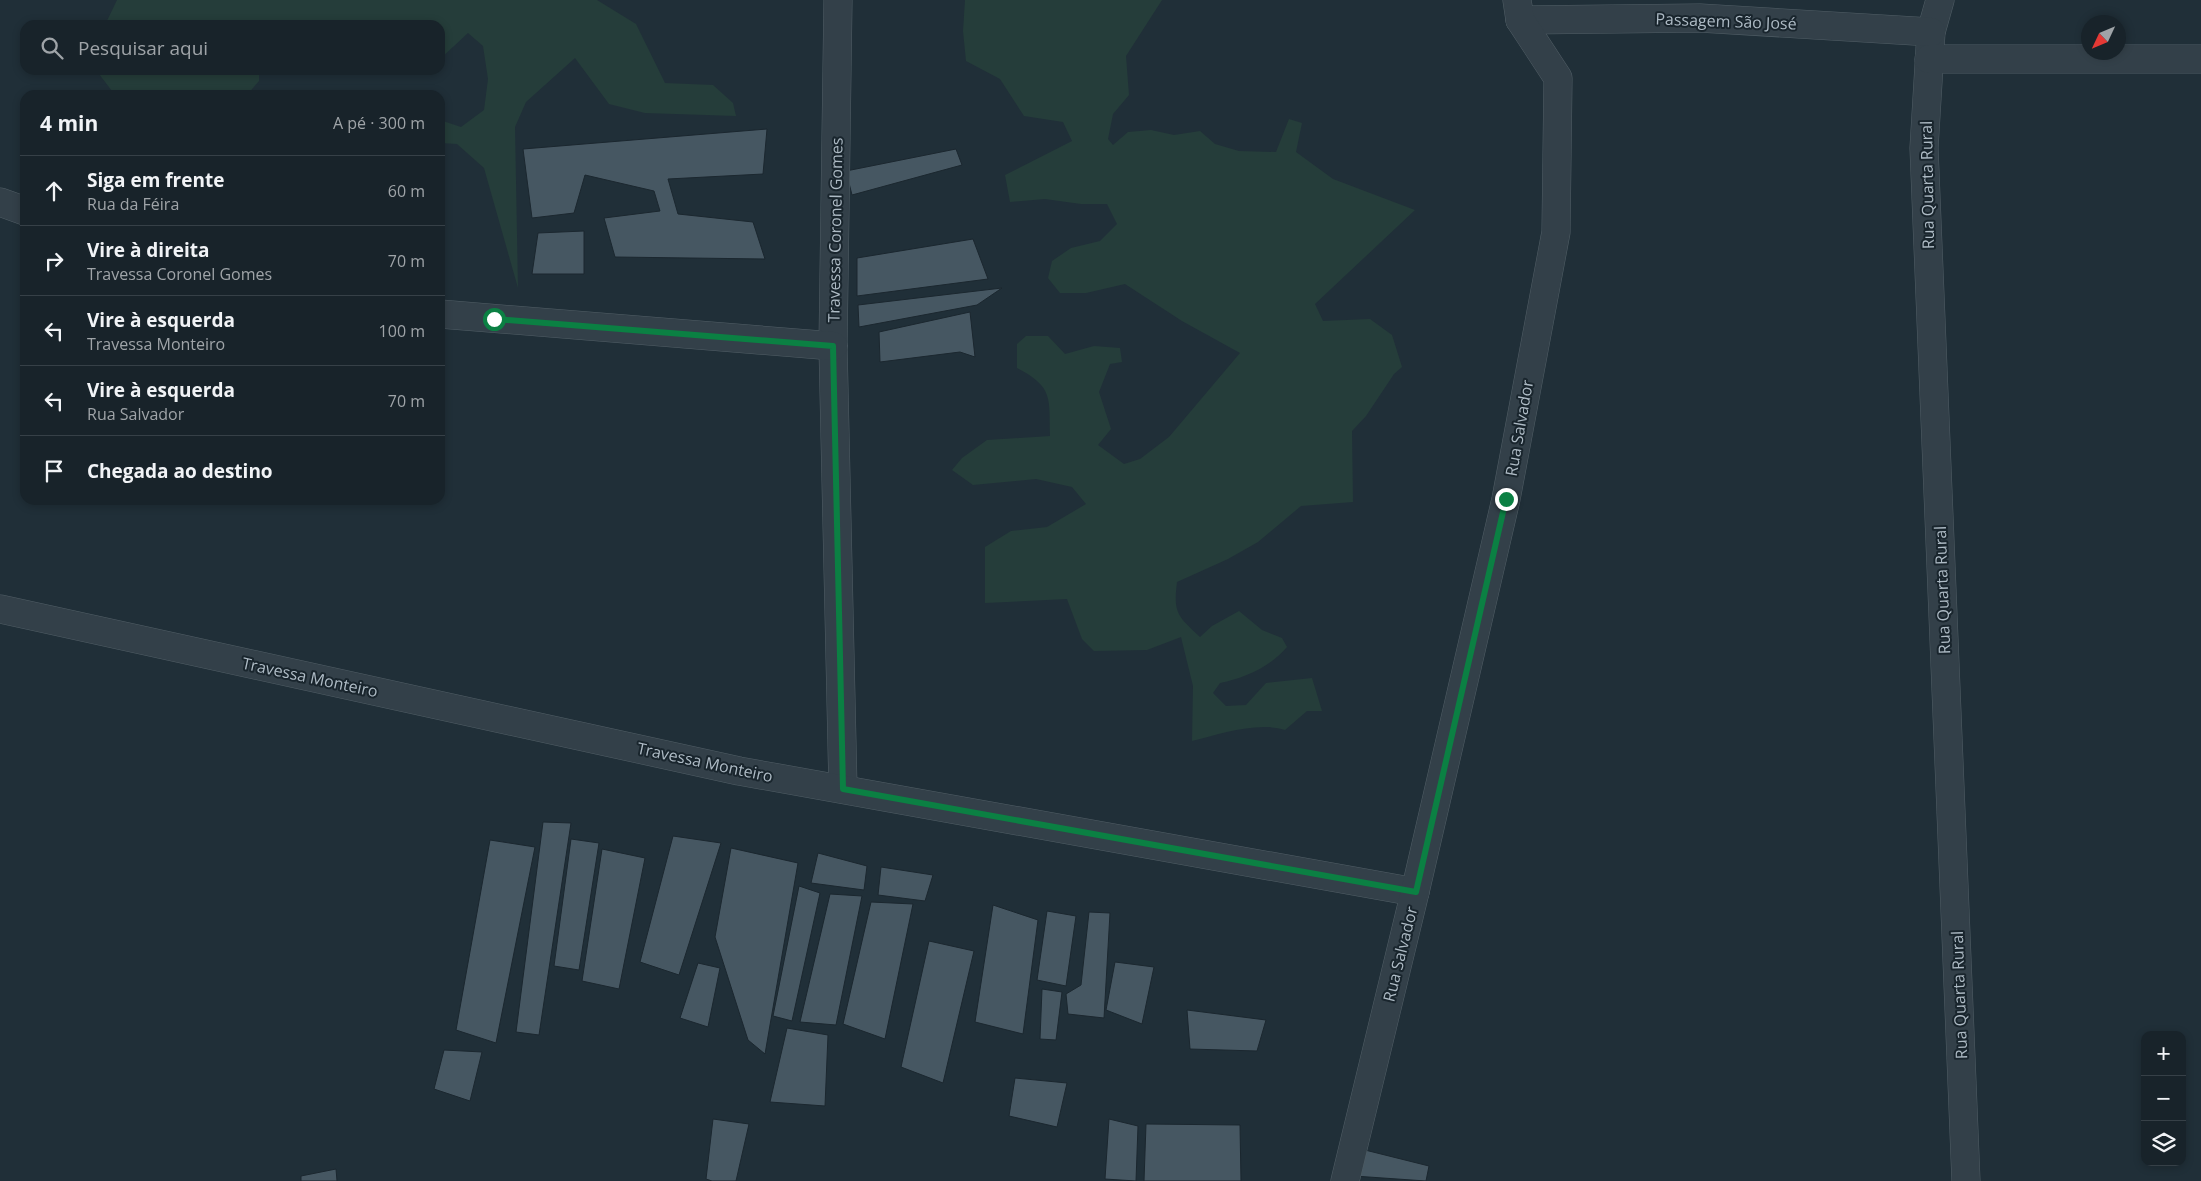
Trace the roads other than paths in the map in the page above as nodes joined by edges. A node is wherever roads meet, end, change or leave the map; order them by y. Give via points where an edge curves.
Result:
1 (838, 0) edge
2 (1940, 0) edge
3 (1518, 10) edge
4 (1931, 32) junction
5 (1929, 59) junction
6 (2201, 59) edge
7 (0, 202) edge
8 (20, 209) edge
9 (445, 314) edge
10 (833, 346) junction
11 (0, 609) edge
12 (843, 789) junction
13 (1416, 892) junction
14 (1344, 1181) edge
15 (1966, 1181) edge

1 - 10 street, Travessa Coronel Gomes
2 - 4 street, Rua Quarta Rural
3 - 4 street, Passagem São José
3 - 13 street, Rua Salvador via 1558,78 1556,232 1506,499
4 - 5 street, Rua Quarta Rural
5 - 6 street
5 - 15 street, Rua Quarta Rural via 1924,148
7 - 8 street
9 - 10 street
10 - 12 street, Travessa Coronel Gomes
11 - 12 street, Travessa Monteiro via 739,771
12 - 13 street, Travessa Monteiro
13 - 14 street, Rua Salvador

